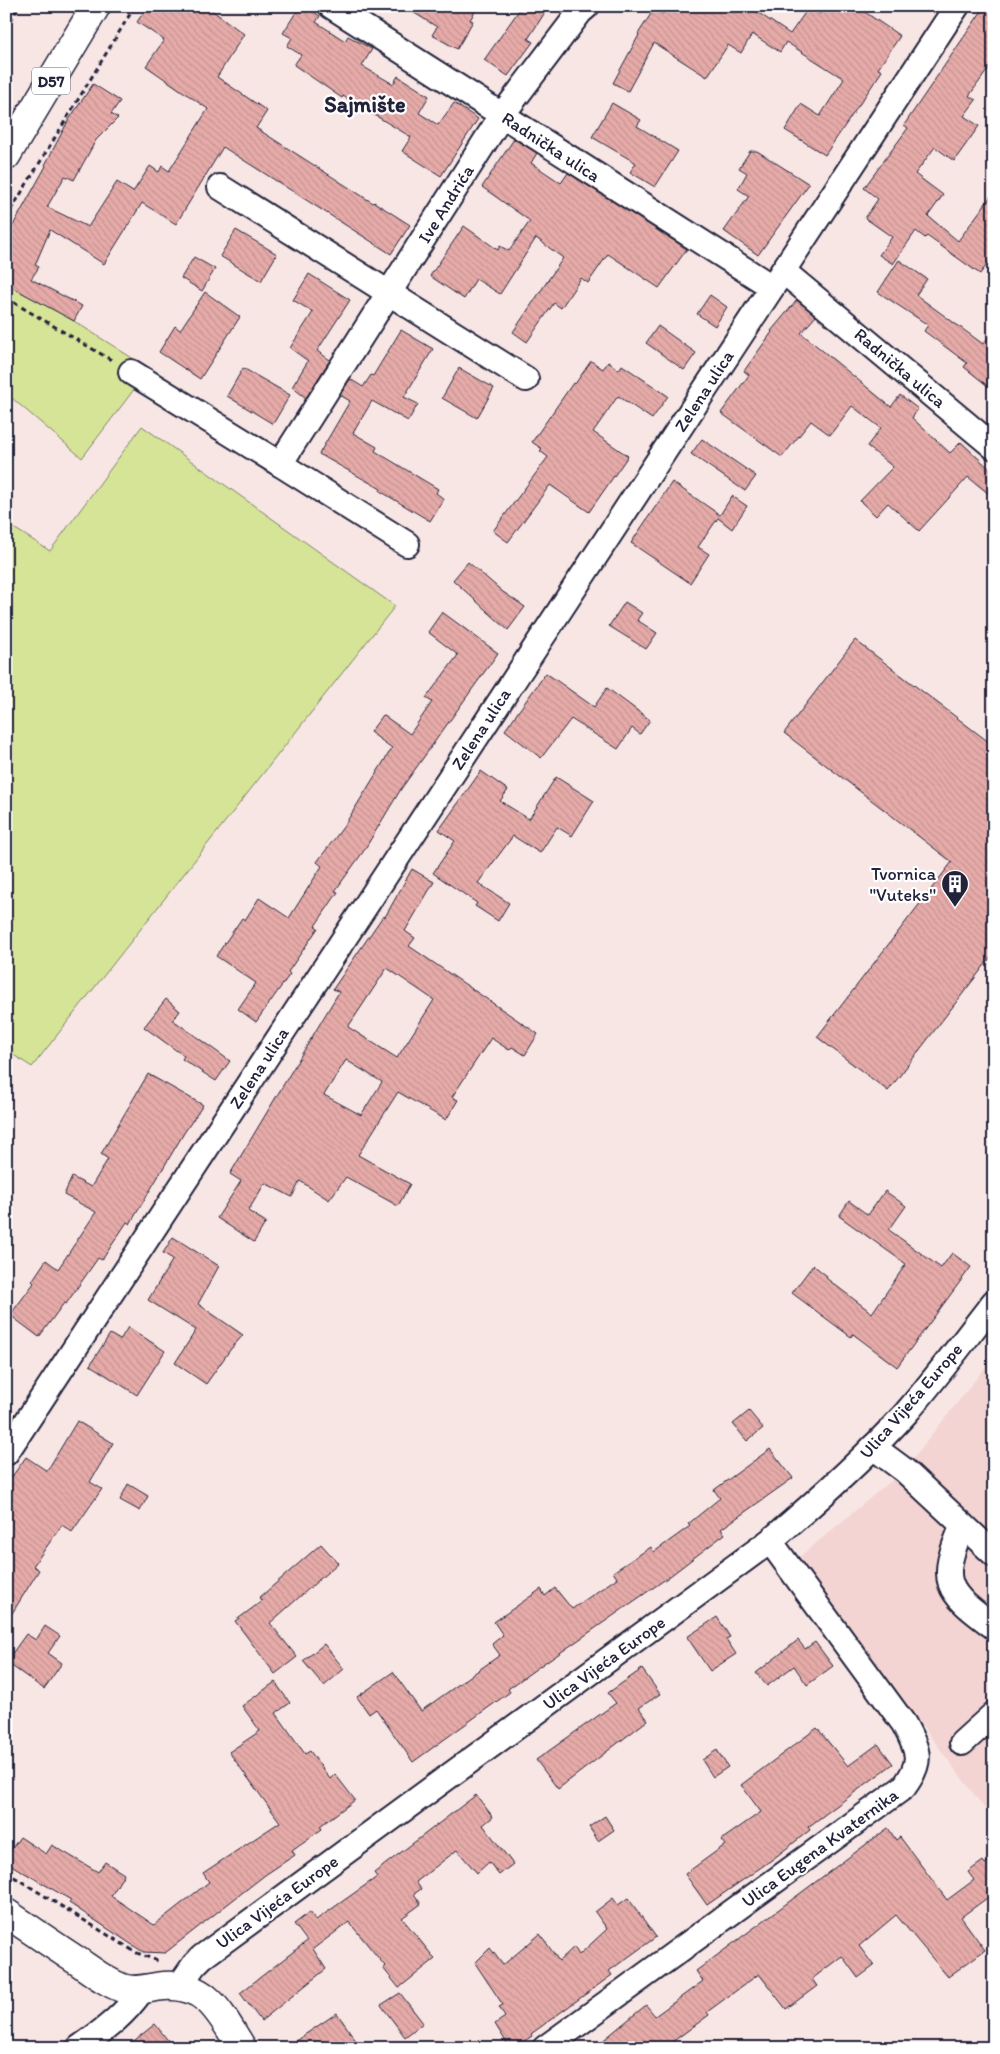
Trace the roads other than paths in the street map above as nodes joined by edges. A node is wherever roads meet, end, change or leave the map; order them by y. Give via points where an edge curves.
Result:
1 (96, 6) edge
2 (331, 6) edge
3 (587, 6) edge
4 (957, 6) edge
5 (502, 115) junction
6 (6, 156) edge
7 (220, 187) dead end
8 (777, 279) junction
9 (389, 292) junction
10 (132, 372) road end
11 (526, 379) dead end
12 (994, 447) edge
13 (280, 464) junction
14 (407, 544) dead end
15 (994, 1302) edge
16 (874, 1447) junction
17 (6, 1453) edge
18 (962, 1525) junction
19 (770, 1541) junction
20 (994, 1554) edge
21 (994, 1627) edge
22 (994, 1714) edge
23 (962, 1743) dead end
24 (6, 1913) edge
25 (184, 1979) junction
26 (142, 1990) junction
27 (79, 2048) edge
28 (242, 2048) edge
29 (545, 2048) edge

1 - 6 main road, D57
2 - 5 street, Radnička ulica
3 - 5 street, Ive Andrića
4 - 8 street, Zelena ulica
5 - 8 street, Radnička ulica
5 - 9 street, Ive Andrića
7 - 9 street
8 - 12 street, Radnička ulica
8 - 17 street, Zelena ulica
9 - 11 street
9 - 13 street, Ive Andrića
10 - 13 street
13 - 14 street
15 - 16 street, Ulica Vijeća Europe via 923,1392
16 - 18 street via 904,1470
16 - 19 street, Ulica Vijeća Europe
18 - 20 street
18 - 21 street via 947,1570 952,1590
19 - 25 street, Ulica Vijeća Europe via 202,1957
19 - 29 street, Ulica Eugena Kvaternika via 904,1724 918,1750 916,1772 904,1787
22 - 23 street
24 - 26 main road via 102,1978 123,1988
25 - 26 main road
25 - 28 main road via 208,1999
26 - 27 street via 116,2021

